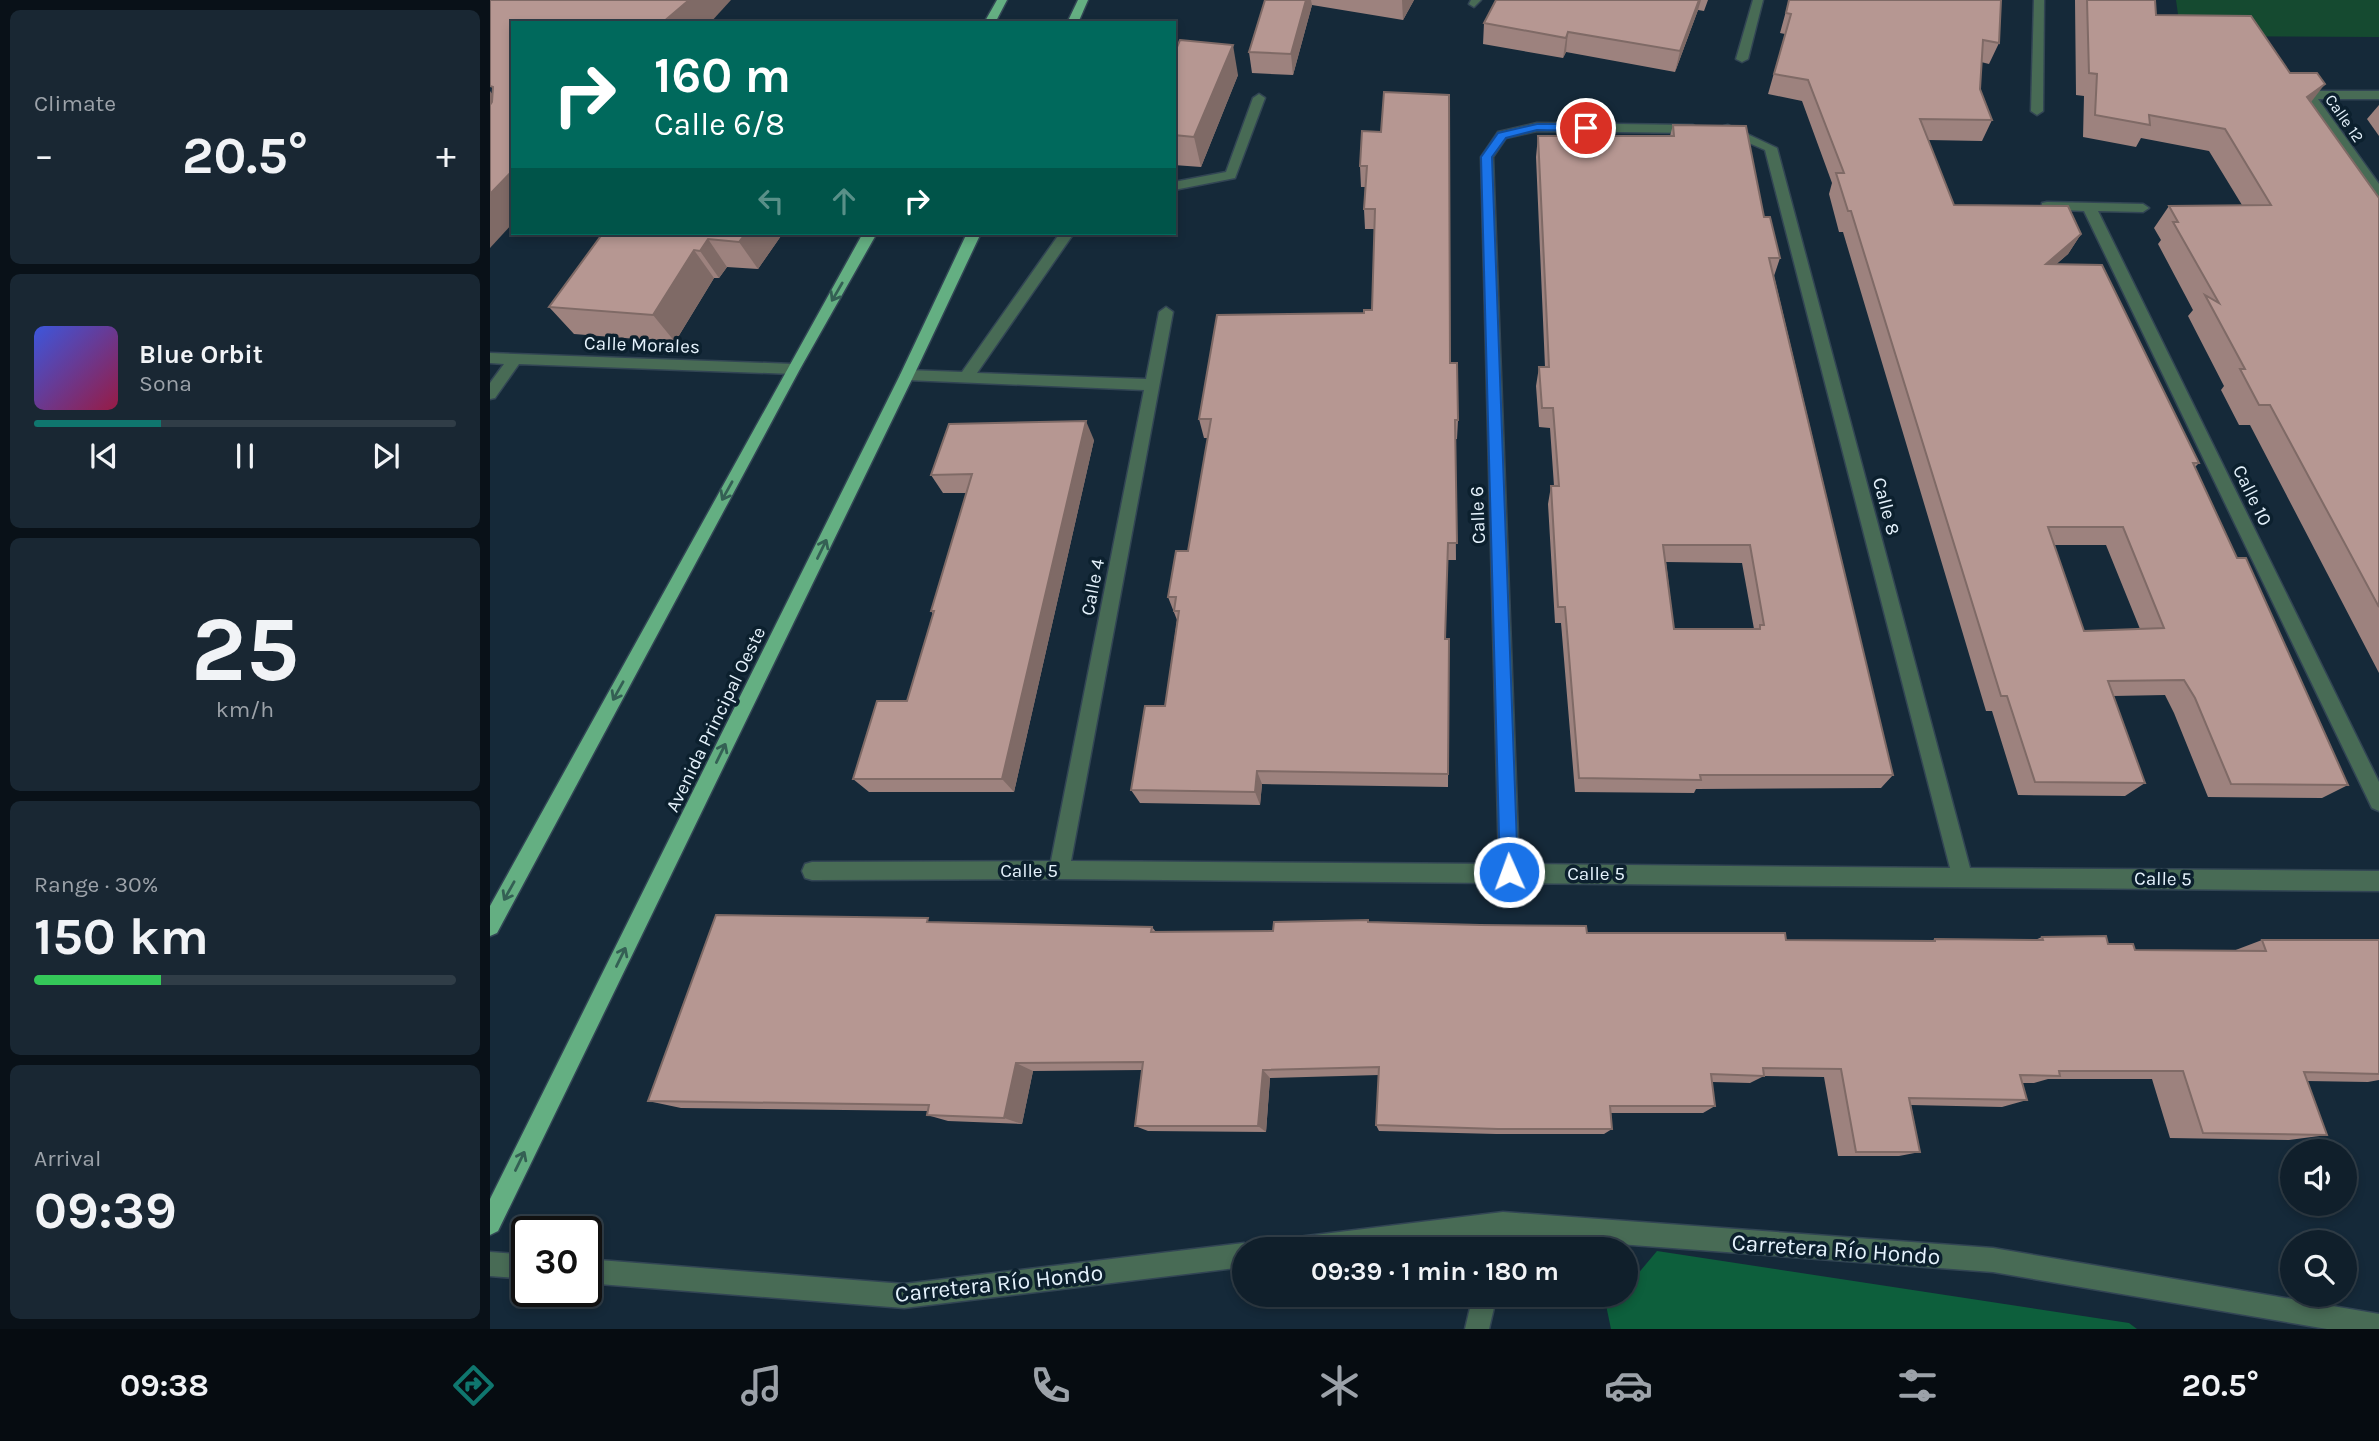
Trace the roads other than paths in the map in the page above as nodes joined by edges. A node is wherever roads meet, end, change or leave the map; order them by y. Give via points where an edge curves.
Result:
1 (1002, 0) edge
2 (1083, 0) edge
3 (1758, 0) edge
4 (2039, 0) edge
5 (990, 21) edge
6 (1073, 21) edge
7 (1742, 59) dead end
8 (2379, 95) edge
9 (1259, 98) dead end
10 (2037, 111) dead end
11 (1487, 157) joint
12 (1176, 186) edge
13 (2379, 193) edge
14 (2036, 206) edge
15 (2089, 207) junction
16 (2143, 208) dead end
17 (869, 235) edge
18 (973, 235) edge
19 (1066, 235) edge
20 (1166, 313) dead end
21 (490, 358) edge
22 (514, 359) junction
23 (793, 369) junction
24 (907, 375) junction
25 (966, 377) junction
26 (1153, 385) junction
27 (490, 394) edge
28 (2379, 802) edge
29 (1059, 870) junction
30 (812, 871) dead end
31 (1509, 872) junction
32 (1962, 875) junction
33 (2379, 881) edge
34 (490, 926) edge
35 (490, 1223) edge
36 (1503, 1224) junction
37 (1396, 1237) edge
38 (1500, 1237) edge
39 (1232, 1256) edge
40 (490, 1264) edge
41 (511, 1266) edge
42 (602, 1273) edge
43 (1482, 1307) edge
44 (2379, 1326) edge
45 (1477, 1329) edge

1 - 5 main road
2 - 6 main road
3 - 7 street
4 - 10 street
8 - 13 street, Calle 12 via 2309,95
9 - 12 street via 1231,175
11 - 31 street, Calle 6
11 - 32 street, Calle 8 via 1502,135 1537,127 1733,129 1771,148
14 - 15 street
15 - 16 street
15 - 28 street, Calle 10
17 -> 23 main road
18 - 24 main road, Avenida Principal Oeste
19 - 25 street
20 - 26 street, Calle 4
21 - 22 street, Calle Morales
22 - 23 street, Calle Morales
22 - 27 street
23 -> 34 main road
24 - 25 street
35 -> 24 main road, Avenida Principal Oeste
25 - 26 street
26 - 29 street, Calle 4
29 - 30 street, Calle 5
29 - 31 street, Calle 5
31 - 32 street, Calle 5
32 - 33 street, Calle 5
36 - 37 street, Carretera Río Hondo
36 - 38 street
36 - 44 street, Carretera Río Hondo via 1993,1261
39 - 42 street, Carretera Río Hondo via 904,1296
40 - 41 street
43 - 45 street

